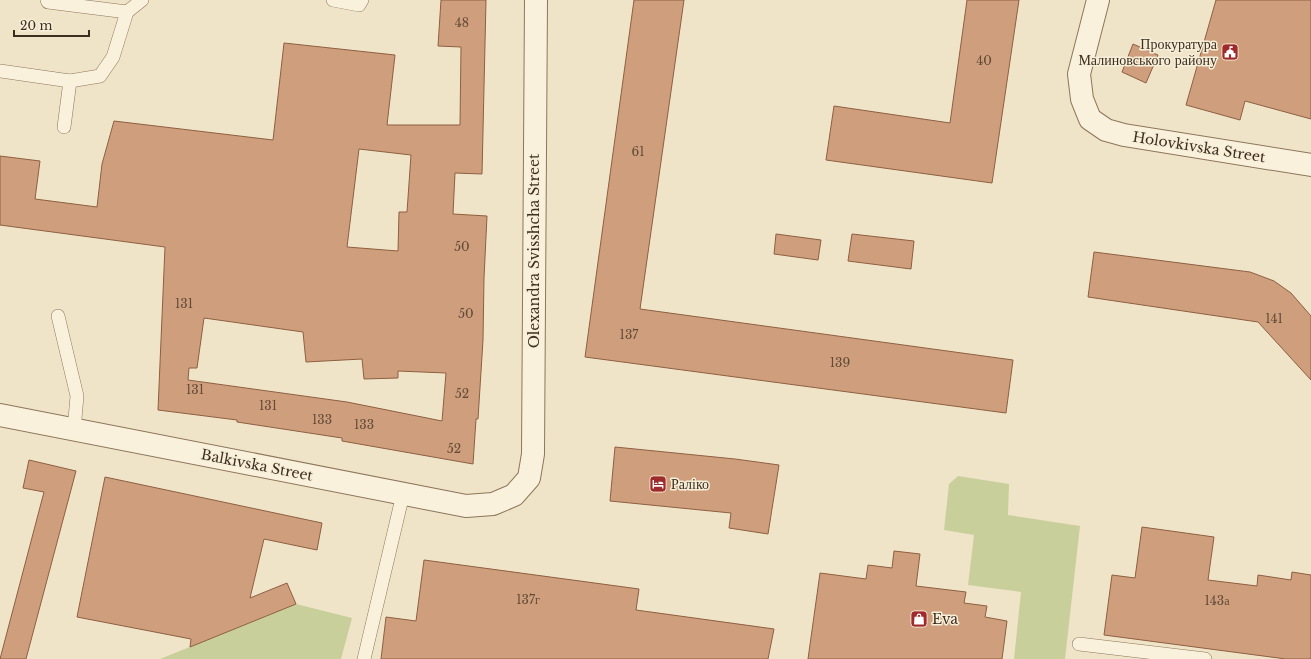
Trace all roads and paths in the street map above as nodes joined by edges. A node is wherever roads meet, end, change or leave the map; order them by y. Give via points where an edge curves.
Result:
1 (47, 0) edge
2 (142, 0) edge
3 (332, 0) edge
4 (362, 0) edge
5 (536, 0) edge
6 (1098, 0) edge
7 (127, 12) junction
8 (0, 71) edge
9 (70, 81) junction
10 (64, 127) dead end
11 (1311, 165) edge
12 (58, 316) dead end
13 (0, 415) edge
14 (74, 430) junction
15 (403, 494) junction
16 (514, 495) joint
17 (1078, 644) dead end
18 (364, 659) edge
19 (1205, 659) edge

1 - 7 lane
2 - 7 lane
3 - 4 lane via 359,5
5 - 16 street, Olexandra Svisshcha Street via 533,454 529,478
6 - 11 street, Holovkivska Street via 1079,74 1082,99 1090,119 1106,130 1124,135
7 - 9 lane via 113,57 100,76
8 - 9 lane
9 - 10 lane
12 - 14 lane via 77,396
13 - 14 street, Balkivska Street
14 - 15 street, Balkivska Street
15 - 16 street, Balkivska Street via 466,506 493,504
15 - 18 lane
17 - 19 lane

